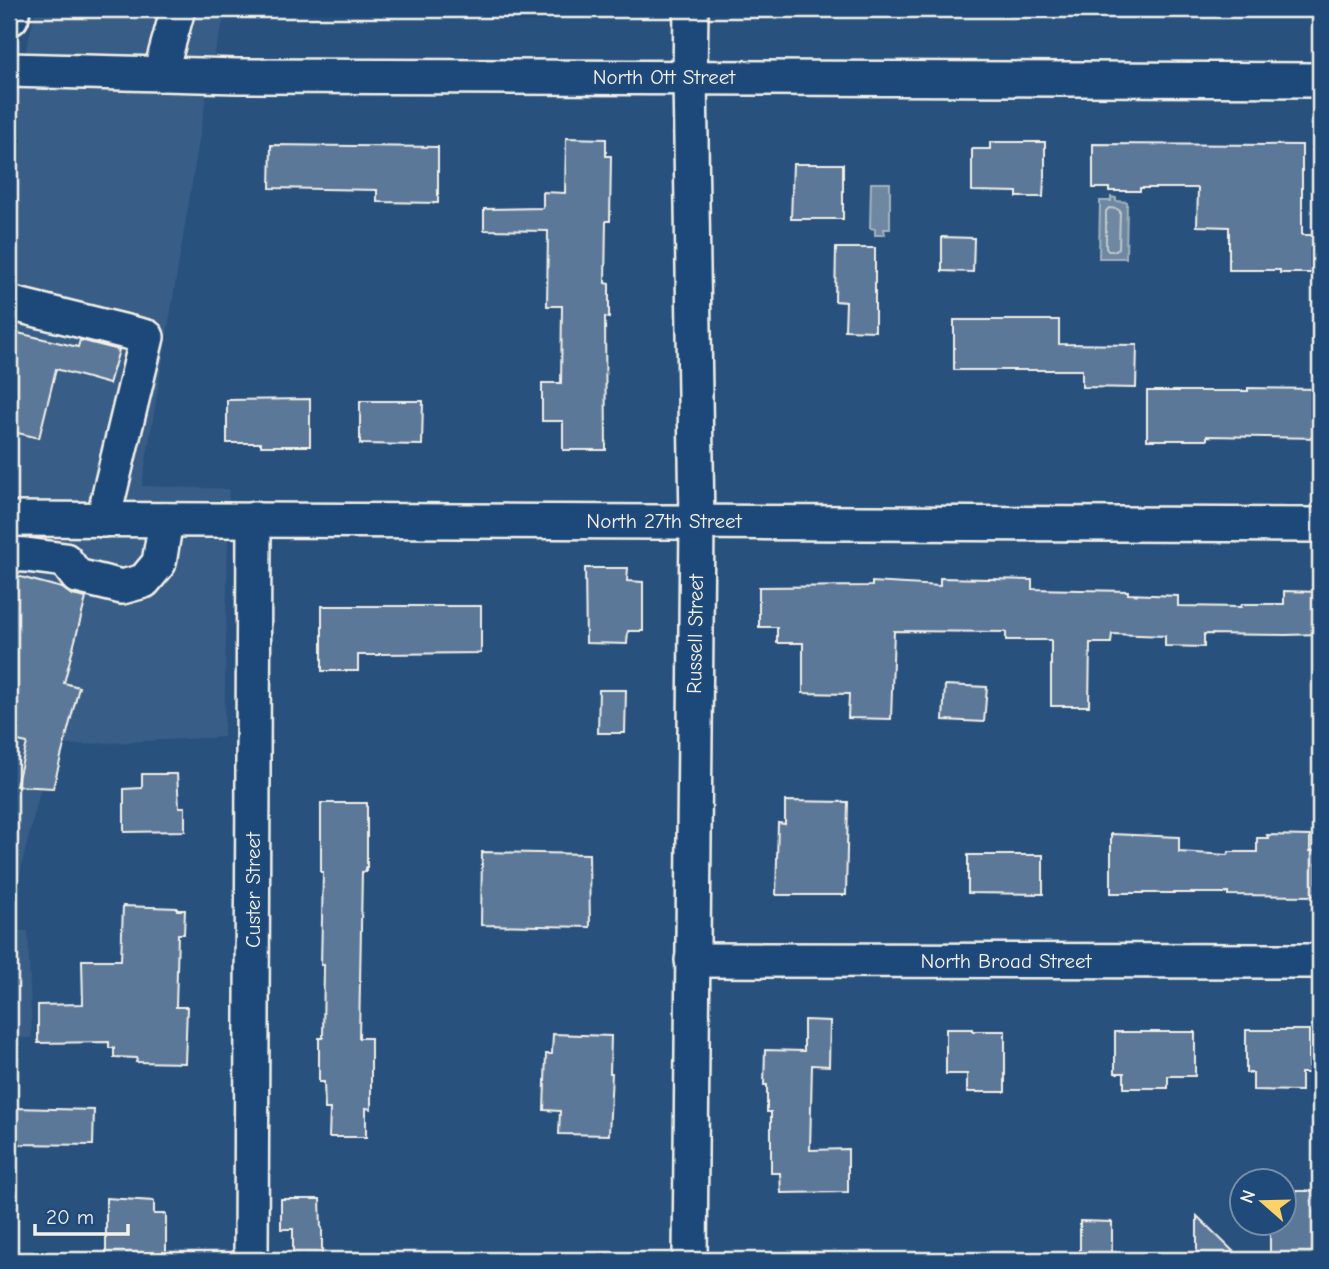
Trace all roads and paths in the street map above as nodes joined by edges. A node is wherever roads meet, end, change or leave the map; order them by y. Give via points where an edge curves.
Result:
1 (10, 9) edge
2 (178, 9) edge
3 (691, 9) edge
4 (9, 16) edge
5 (9, 70) edge
6 (159, 74) junction
7 (690, 77) junction
8 (1320, 80) edge
9 (18, 305) edge
10 (9, 519) edge
11 (254, 519) junction
12 (103, 520) junction
13 (166, 520) junction
14 (696, 522) junction
15 (1320, 525) edge
16 (9, 554) edge
17 (692, 960) junction
18 (1320, 961) edge
19 (251, 1260) edge
20 (690, 1260) edge

1 - 4 main road
2 - 6 street
3 - 7 street, Russell Street
5 - 6 street, North Ott Street
6 - 7 street, North Ott Street
7 - 8 street, North Ott Street
7 - 14 street, Russell Street
9 - 12 street via 147,337
10 - 12 street, North 27th Street
11 - 13 street, North 27th Street
11 - 14 street, North 27th Street
11 - 19 street, Custer Street
12 - 13 street, North 27th Street
13 - 16 street via 159,563 144,581 122,587 77,576 65,560
14 - 15 street, North 27th Street
14 - 17 street, Russell Street
17 - 18 street, North Broad Street
17 - 20 street, Russell Street

